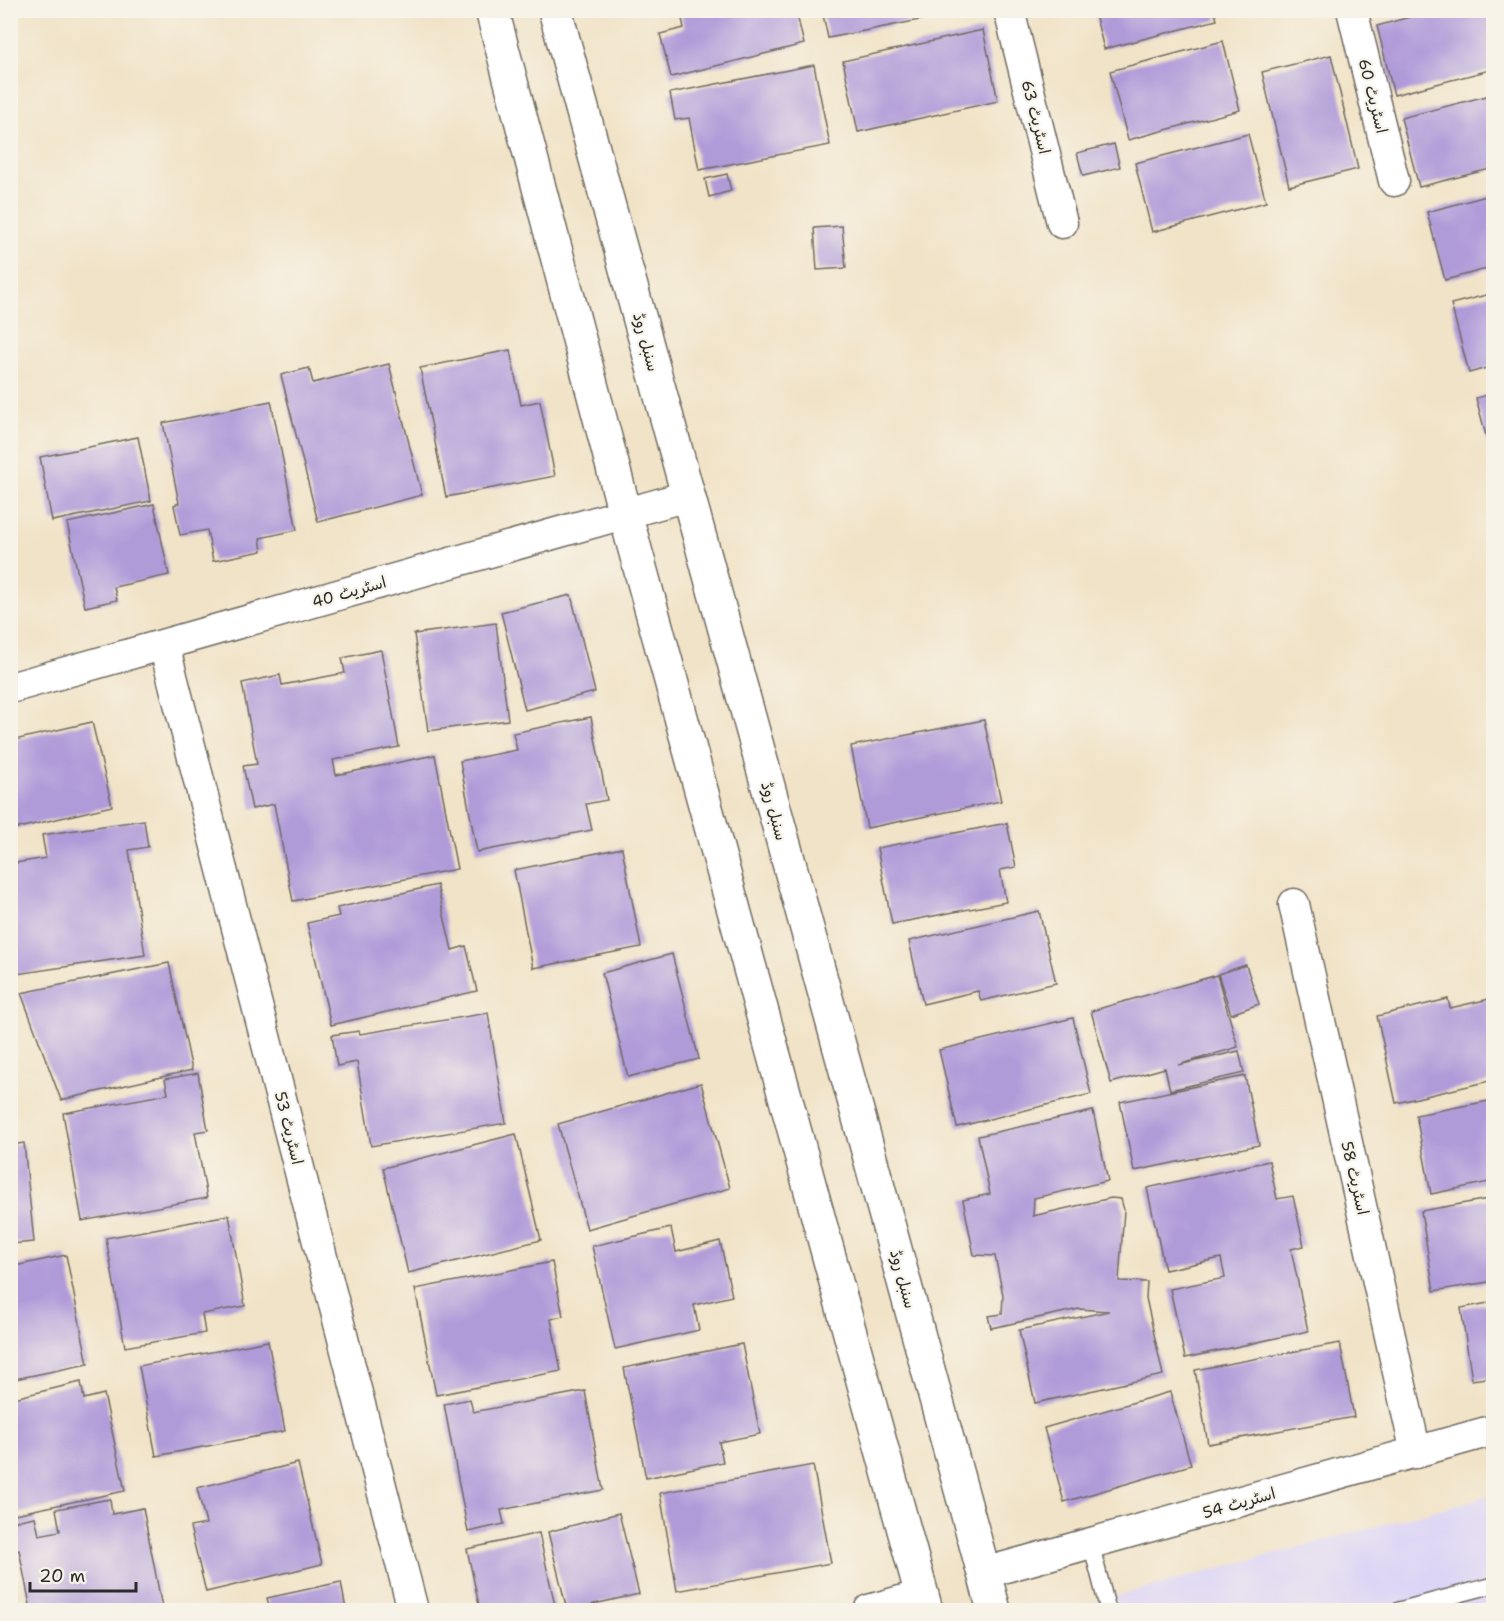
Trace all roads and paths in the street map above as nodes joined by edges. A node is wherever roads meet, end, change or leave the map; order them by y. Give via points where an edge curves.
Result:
1 (492, 10) edge
2 (555, 10) edge
3 (1010, 10) edge
4 (1352, 10) edge
5 (1394, 181) dead end
6 (1062, 223) dead end
7 (687, 496) junction
8 (625, 513) junction
9 (164, 645) junction
10 (10, 688) edge
11 (1294, 904) dead end
12 (1494, 1430) edge
13 (1416, 1453) junction
14 (1091, 1544) junction
15 (984, 1573) junction
16 (1494, 1585) edge
17 (924, 1603) edge
18 (414, 1611) edge
19 (869, 1611) edge
20 (994, 1611) edge
21 (1108, 1611) edge
22 (1399, 1611) edge

1 - 8 street
2 - 7 street, سنبل روڈ
3 - 6 street, اسٹریٹ 63
4 - 5 street, اسٹریٹ 60
7 - 8 street, اسٹریٹ 40
7 - 15 street, سنبل روڈ
8 - 9 street, اسٹریٹ 40
8 - 17 street
9 - 10 street, اسٹریٹ 40
9 - 18 street, اسٹریٹ 53
11 - 13 street, اسٹریٹ 58
12 - 13 street, اسٹریٹ 54
13 - 14 street, اسٹریٹ 54
14 - 15 street, اسٹریٹ 54
14 - 21 lane
15 - 20 street, سنبل روڈ
16 - 22 lane
17 - 19 street

